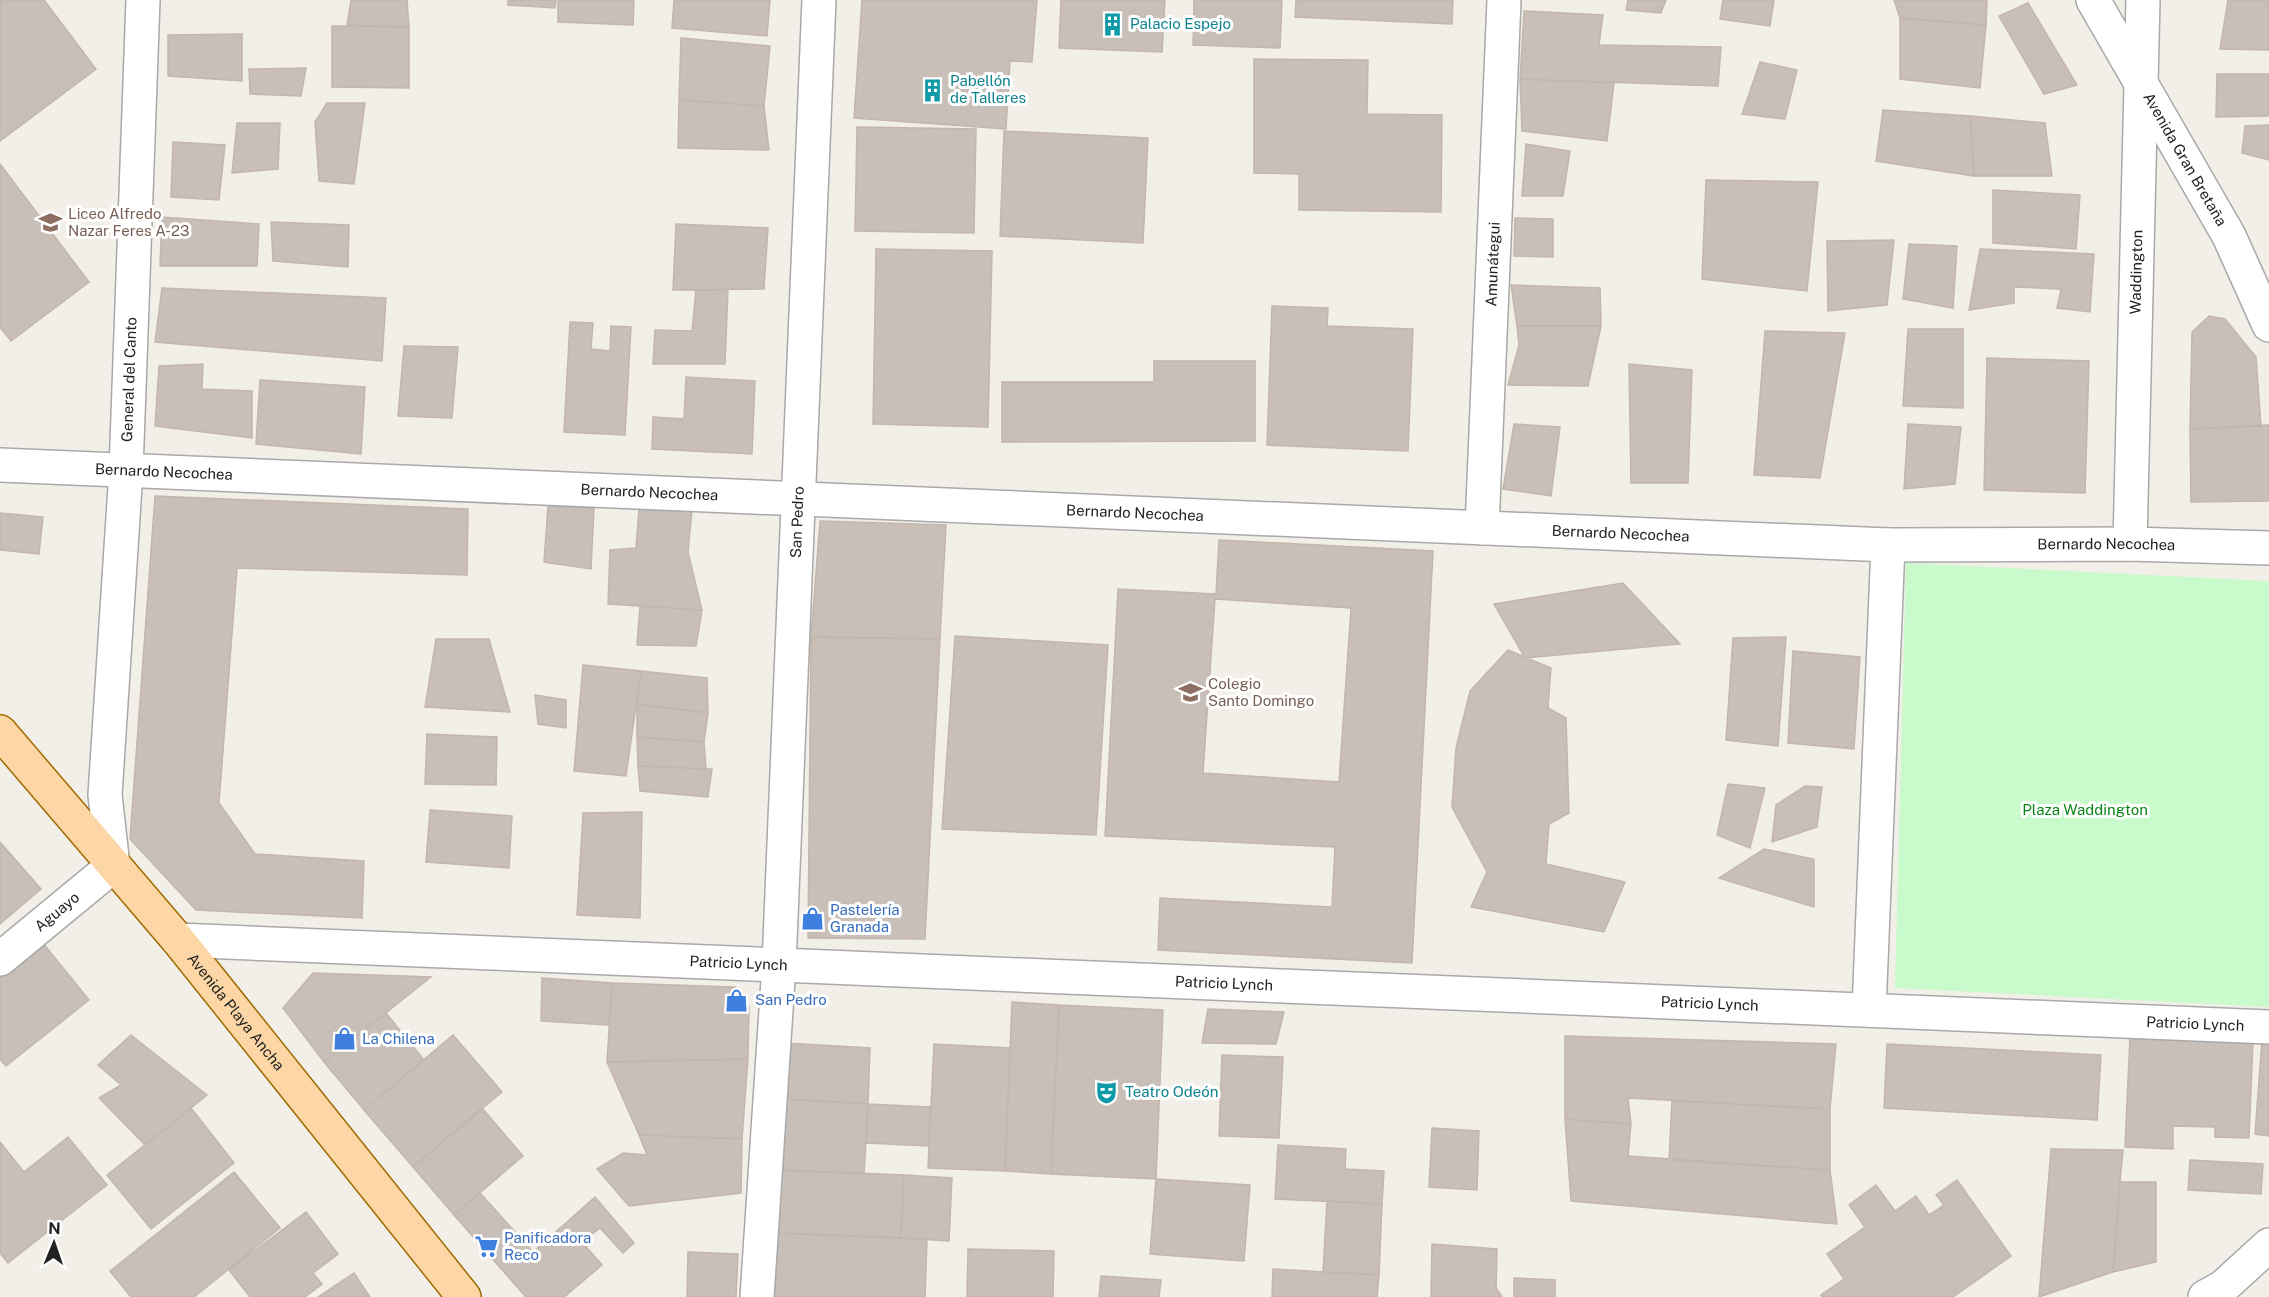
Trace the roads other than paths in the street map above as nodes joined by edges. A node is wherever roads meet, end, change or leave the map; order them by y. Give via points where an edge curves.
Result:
1 (143, 0) edge
2 (819, 0) edge
3 (1504, 0) edge
4 (2092, 0) edge
5 (2144, 0) edge
6 (2140, 80) junction
7 (2269, 325) edge
8 (0, 465) edge
9 (126, 471) junction
10 (799, 500) junction
11 (1482, 528) junction
12 (2130, 544) junction
13 (1888, 545) junction
14 (2269, 548) edge
15 (0, 732) edge
16 (113, 866) junction
17 (178, 940) junction
18 (0, 959) edge
19 (779, 965) junction
20 (1869, 1010) junction
21 (2269, 1027) edge
22 (2269, 1245) edge
23 (464, 1297) edge
24 (758, 1297) edge
25 (2205, 1297) edge

1 - 9 street, General del Canto
2 - 10 street, San Pedro
3 - 11 street, Amunátegui
4 - 6 street, Avenida Gran Bretaña
5 - 6 street, Waddington
6 - 7 street, Avenida Gran Bretaña via 2229,236
6 - 12 street, Waddington
8 - 9 street, Bernardo Necochea
9 - 10 street, Bernardo Necochea
9 - 16 street, General del Canto via 105,795
10 - 11 street, Bernardo Necochea
10 - 19 street, San Pedro
11 - 13 street, Bernardo Necochea
12 - 13 street, Bernardo Necochea
12 - 14 street, Bernardo Necochea
13 - 20 street
15 - 16 main road, Avenida Playa Ancha
16 - 17 main road, Avenida Playa Ancha
16 - 18 street, Aguayo
17 - 19 street, Patricio Lynch
17 - 23 main road, Avenida Playa Ancha
19 - 20 street, Patricio Lynch
19 - 24 street, San Pedro
20 - 21 street, Patricio Lynch
22 - 25 street via 2223,1287

